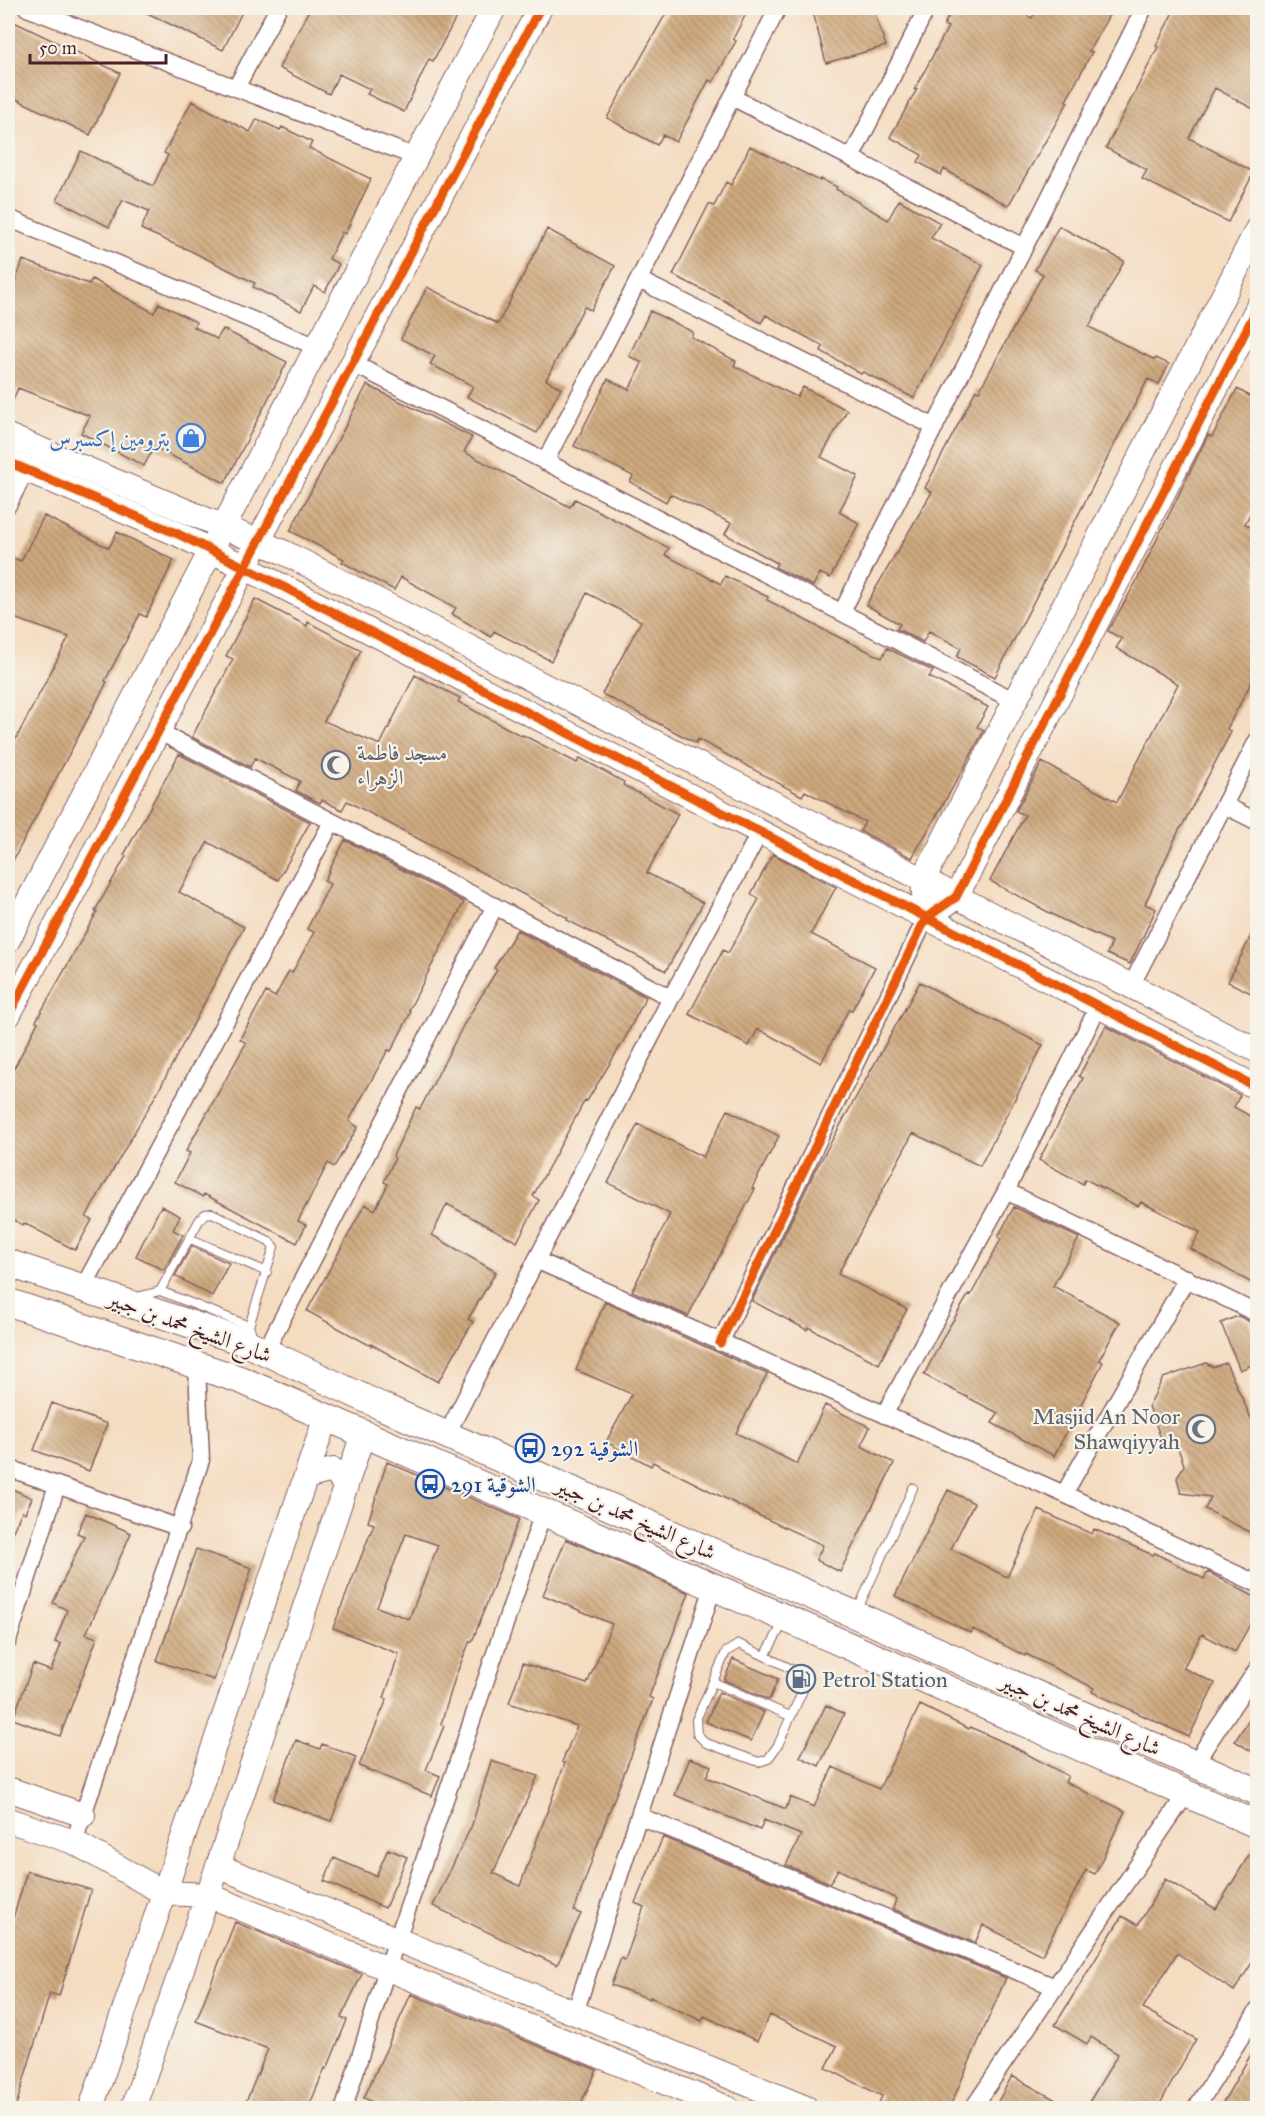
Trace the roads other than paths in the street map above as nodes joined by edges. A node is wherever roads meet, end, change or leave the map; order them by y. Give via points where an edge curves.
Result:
1 (27, 8) edge
2 (278, 8) edge
3 (494, 8) edge
4 (540, 8) edge
5 (778, 8) edge
6 (927, 8) edge
7 (1142, 9) edge
8 (51, 12) edge
9 (236, 88) junction
10 (732, 97) junction
11 (416, 157) junction
12 (851, 158) junction
13 (8, 218) edge
14 (1257, 228) edge
15 (1024, 248) junction
16 (639, 280) junction
17 (1257, 307) edge
18 (317, 346) junction
19 (352, 363) junction
20 (935, 428) junction
21 (8, 436) edge
22 (545, 462) junction
23 (16, 466) edge
24 (8, 505) edge
25 (222, 528) junction
26 (258, 542) junction
27 (211, 550) junction
28 (244, 567) junction
29 (842, 612) junction
30 (1015, 700) junction
31 (158, 731) junction
32 (1257, 740) edge
33 (1224, 805) junction
34 (332, 822) junction
35 (1257, 822) edge
36 (760, 832) junction
37 (922, 880) junction
38 (956, 897) junction
39 (495, 906) junction
40 (926, 918) junction
41 (8, 940) edge
42 (1131, 986) junction
43 (671, 998) junction
44 (1098, 1007) junction
45 (8, 1016) edge
46 (1257, 1051) edge
47 (1257, 1088) edge
48 (1006, 1191) junction
49 (189, 1238) junction
50 (536, 1260) junction
51 (8, 1263) edge
52 (267, 1272) junction
53 (1187, 1278) junction
54 (83, 1288) junction
55 (160, 1291) junction
56 (123, 1301) junction
57 (8, 1303) edge
58 (1257, 1314) edge
59 (257, 1342) junction
60 (720, 1343) junction
61 (197, 1366) junction
62 (884, 1415) junction
63 (326, 1418) junction
64 (363, 1434) junction
65 (447, 1434) junction
66 (8, 1468) edge
67 (306, 1477) junction
68 (57, 1485) junction
69 (346, 1486) junction
70 (914, 1488) dead end
71 (1064, 1494) junction
72 (543, 1513) junction
73 (180, 1528) junction
74 (1257, 1584) edge
75 (713, 1587) junction
76 (855, 1614) junction
77 (784, 1620) junction
78 (8, 1641) edge
79 (765, 1656) junction
80 (1257, 1668) edge
81 (713, 1682) junction
82 (790, 1716) junction
83 (1194, 1764) junction
84 (8, 1790) edge
85 (1257, 1792) edge
86 (1186, 1794) junction
87 (83, 1815) junction
88 (639, 1816) junction
89 (8, 1820) edge
90 (1257, 1825) edge
91 (74, 1842) junction
92 (218, 1866) junction
93 (164, 1893) junction
94 (208, 1895) junction
95 (397, 1940) junction
96 (387, 1969) junction
97 (1056, 1987) junction
98 (1257, 2010) edge
99 (575, 2013) junction
100 (91, 2109) edge
101 (133, 2109) edge
102 (344, 2109) edge
103 (727, 2109) edge
104 (806, 2109) edge
105 (973, 2109) edge
106 (1196, 2109) edge

1 - 8 street
2 - 9 street
3 - 11 street
4 - 19 street
5 - 10 street
6 - 12 street
7 - 15 street
8 - 9 street
9 - 11 street
10 - 12 street
10 - 16 street
11 - 18 street
12 - 15 street
13 - 18 street
14 - 30 street
15 - 20 street
16 - 20 street
16 - 22 street
17 - 38 street
18 - 25 street
19 - 22 street
19 - 26 street
20 - 29 street
21 - 25 street
22 - 29 street
23 - 24 street
23 - 27 street
25 - 26 street
25 - 27 street
26 - 28 street
26 - 37 street
27 - 28 street
27 - 41 street
28 - 31 street
28 - 36 street
29 - 30 street
30 - 37 street
31 - 34 street
31 - 45 street
32 - 33 street
33 - 35 street
33 - 42 street
34 - 39 street
34 - 54 street
36 - 40 street
36 - 43 street
37 - 38 street
37 - 40 street
38 - 40 street
38 - 42 street
39 - 43 street
39 - 59 street
40 - 44 street
40 - 60 street
42 - 46 street
43 - 50 street
44 - 47 street
44 - 48 street
48 - 53 street
48 - 62 street
49 - 52 lane
49 - 52 lane via 205,1214 212,1213 269,1241 274,1247
49 - 55 lane
50 - 60 street
50 - 65 street
51 - 54 main road, شارع الشيخ محمد بن جبير
52 - 59 lane
53 - 58 street
53 - 71 street
54 - 56 main road, شارع الشيخ محمد بن جبير
55 - 56 lane
55 - 59 lane
56 - 59 main road, شارع الشيخ محمد بن جبير
57 - 61 main road, شارع الشيخ محمد بن جبير
59 - 65 main road, شارع الشيخ محمد بن جبير
60 - 62 street
61 - 63 main road, شارع الشيخ محمد بن جبير via 241,1380
61 - 73 street via 201,1460
62 - 71 street
63 - 64 main road, شارع الشيخ محمد بن جبير
63 - 67 street
64 - 69 street
64 - 72 main road, شارع الشيخ محمد بن جبير
65 - 76 main road, شارع الشيخ محمد بن جبير
66 - 68 street
67 - 69 street via 333,1470
67 - 93 street
68 - 73 street
68 - 78 street
69 - 92 street
70 - 76 lane
71 - 74 street
72 - 75 main road, شارع الشيخ محمد بن جبير
72 - 95 street
73 - 87 street
75 - 77 main road, شارع الشيخ محمد بن جبير
75 - 88 street
76 - 83 main road, شارع الشيخ محمد بن جبير
77 - 79 lane
77 - 86 main road, شارع الشيخ محمد بن جبير
79 - 81 lane via 740,1644 733,1646 726,1652
79 - 82 lane via 802,1677 803,1690
80 - 83 street
81 - 82 lane
81 - 82 lane via 696,1720 697,1734 706,1743 759,1762 768,1759 778,1745
83 - 85 main road, شارع الشيخ محمد بن جبير
84 - 87 street
86 - 90 main road, شارع الشيخ محمد بن جبير
86 - 97 street
87 - 91 street
88 - 97 street
88 - 99 street
89 - 91 street
91 - 93 street
92 - 94 street
92 - 95 street
93 - 94 street
93 - 100 street
94 - 96 street
94 - 101 street
95 - 96 street
95 - 99 street
96 - 102 street
96 - 103 street
97 - 105 street
98 - 106 street
99 - 104 street

